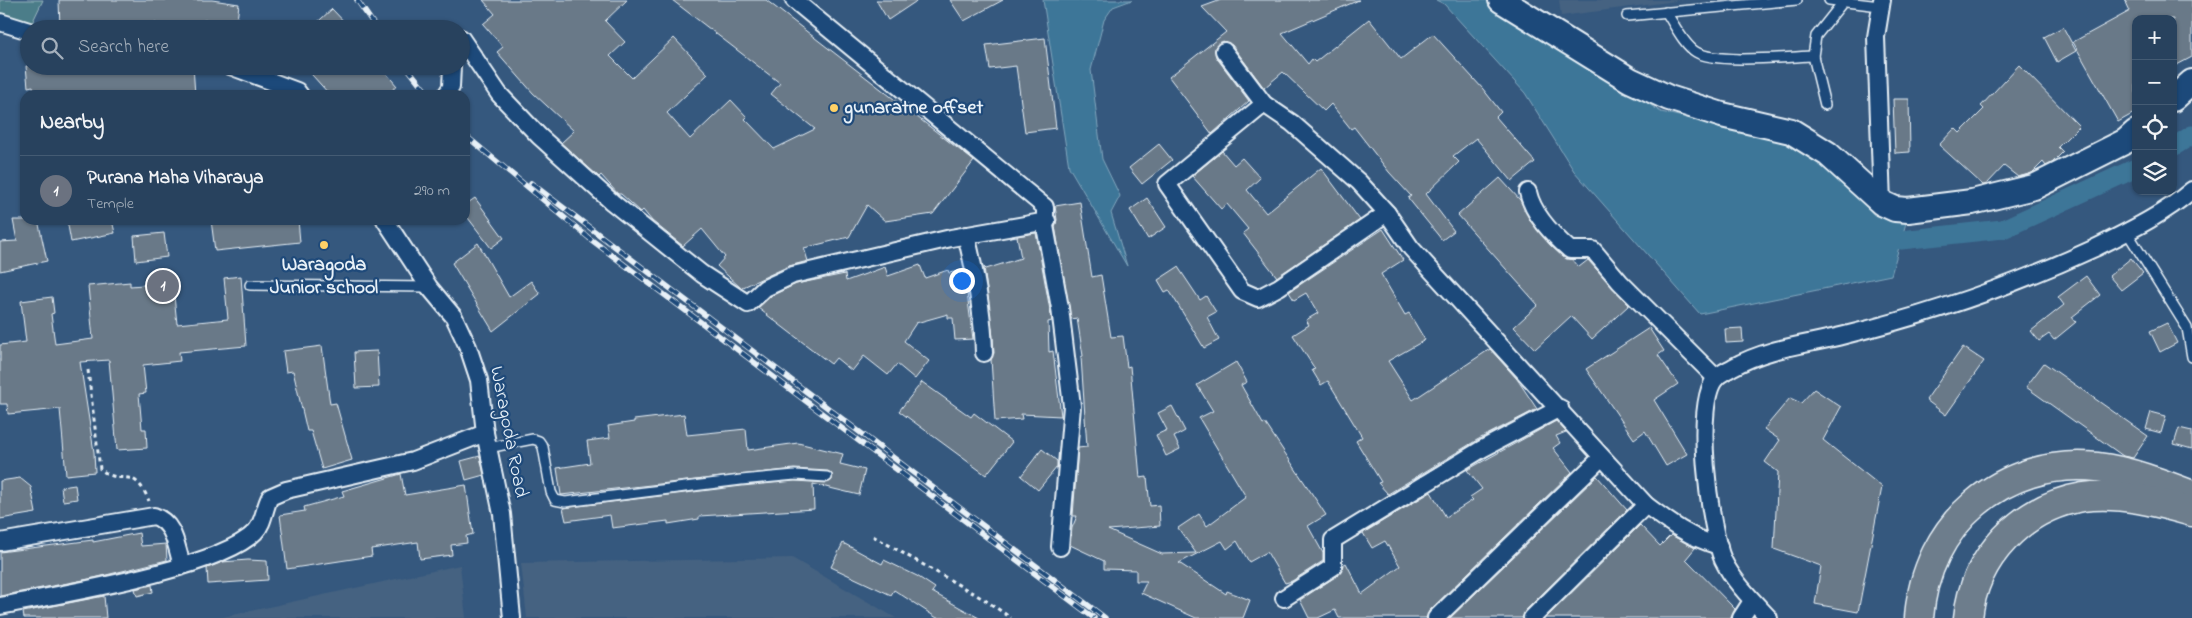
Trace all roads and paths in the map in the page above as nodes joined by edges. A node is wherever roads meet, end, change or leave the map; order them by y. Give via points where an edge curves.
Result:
1 (794, 0) edge
2 (1502, 0) edge
3 (1797, 0) edge
4 (1829, 0) edge
5 (1843, 2) junction
6 (1881, 3) edge
7 (1666, 12) junction
8 (1627, 16) dead end
9 (0, 22) edge
10 (20, 28) edge
11 (1224, 51) dead end
12 (1813, 56) junction
13 (470, 58) edge
14 (254, 75) edge
15 (452, 75) edge
16 (2192, 82) edge
17 (294, 90) edge
18 (449, 90) edge
19 (2177, 95) edge
20 (1264, 104) junction
21 (1825, 105) dead end
22 (2132, 136) edge
23 (2192, 190) edge
24 (1528, 192) dead end
25 (1882, 203) junction
26 (1387, 213) junction
27 (1047, 221) junction
28 (388, 225) edge
29 (2127, 232) junction
30 (966, 235) junction
31 (250, 285) dead end
32 (429, 288) junction
33 (984, 353) dead end
34 (2192, 357) edge
35 (88, 370) dead end
36 (1716, 378) junction
37 (1560, 408) junction
38 (486, 440) junction
39 (1602, 458) junction
40 (827, 477) dead end
41 (2192, 495) edge
42 (1646, 505) junction
43 (2192, 512) edge
44 (154, 516) junction
45 (874, 536) dead end
46 (0, 542) edge
47 (1060, 546) dead end
48 (1719, 546) junction
49 (182, 565) junction
50 (1284, 598) dead end
51 (1752, 601) junction
52 (0, 606) edge
53 (512, 618) edge
54 (1011, 618) edge
55 (1436, 618) edge
56 (1532, 618) edge
57 (1741, 618) edge
58 (1769, 618) edge
59 (1919, 618) edge
60 (1968, 618) edge

1 - 27 street via 1045,207
2 - 25 street via 1630,80 1669,98 1722,115 1791,131 1828,154
3 - 7 lane
4 - 5 lane
5 - 6 lane
5 - 12 lane via 1816,36
6 - 25 street via 1876,37
7 - 8 lane
7 - 12 lane via 1696,53 1722,58
9 - 10 street
11 - 20 street
12 - 21 lane
13 - 30 street via 540,136 612,202 702,274 748,304 765,288 793,275
14 - 17 street
15 - 18 street
16 - 19 street
20 - 26 street via 1292,122 1328,153
20 - 26 street via 1167,184 1242,291 1258,298 1279,287
22 - 25 street via 2034,187 1972,202 1908,210
23 - 29 street via 2173,206
24 - 36 street via 1531,205 1559,240 1570,250 1593,250 1620,282
26 - 37 street via 1412,248
27 - 30 street
27 - 47 street via 1045,226 1060,308 1072,406
28 - 32 street, Waragoda Road
29 - 34 lane via 2187,328
29 - 36 street via 2041,273 1844,336 1775,349 1749,358
30 - 33 street via 977,279
31 - 32 lane
32 - 38 street, Waragoda Road via 454,317 468,346 479,380
35 - 44 path via 100,469 106,474 134,479 142,484
36 - 48 street via 1705,404 1704,429 1708,490
37 - 39 street
37 - 50 street via 1482,449 1333,540 1333,567
38 - 40 lane via 539,441 543,447 551,492 555,500 565,502 750,479 795,475
38 - 49 street via 413,461 286,490 270,497 260,526 246,540
38 - 53 street, Waragoda Road via 502,514
39 - 42 street
39 - 55 street
41 - 59 highway via 2140,476 2096,467 2049,470 2014,480 1976,502 1949,529 1924,586
42 - 48 street via 1678,530
42 - 56 street
43 - 60 highway via 2157,502 2108,496 2084,497 2049,508 2029,518 1999,544 1977,583
44 - 46 street
44 - 49 street via 170,527
45 - 54 path
48 - 51 street via 1724,561
49 - 52 street
51 - 57 street
51 - 58 street

